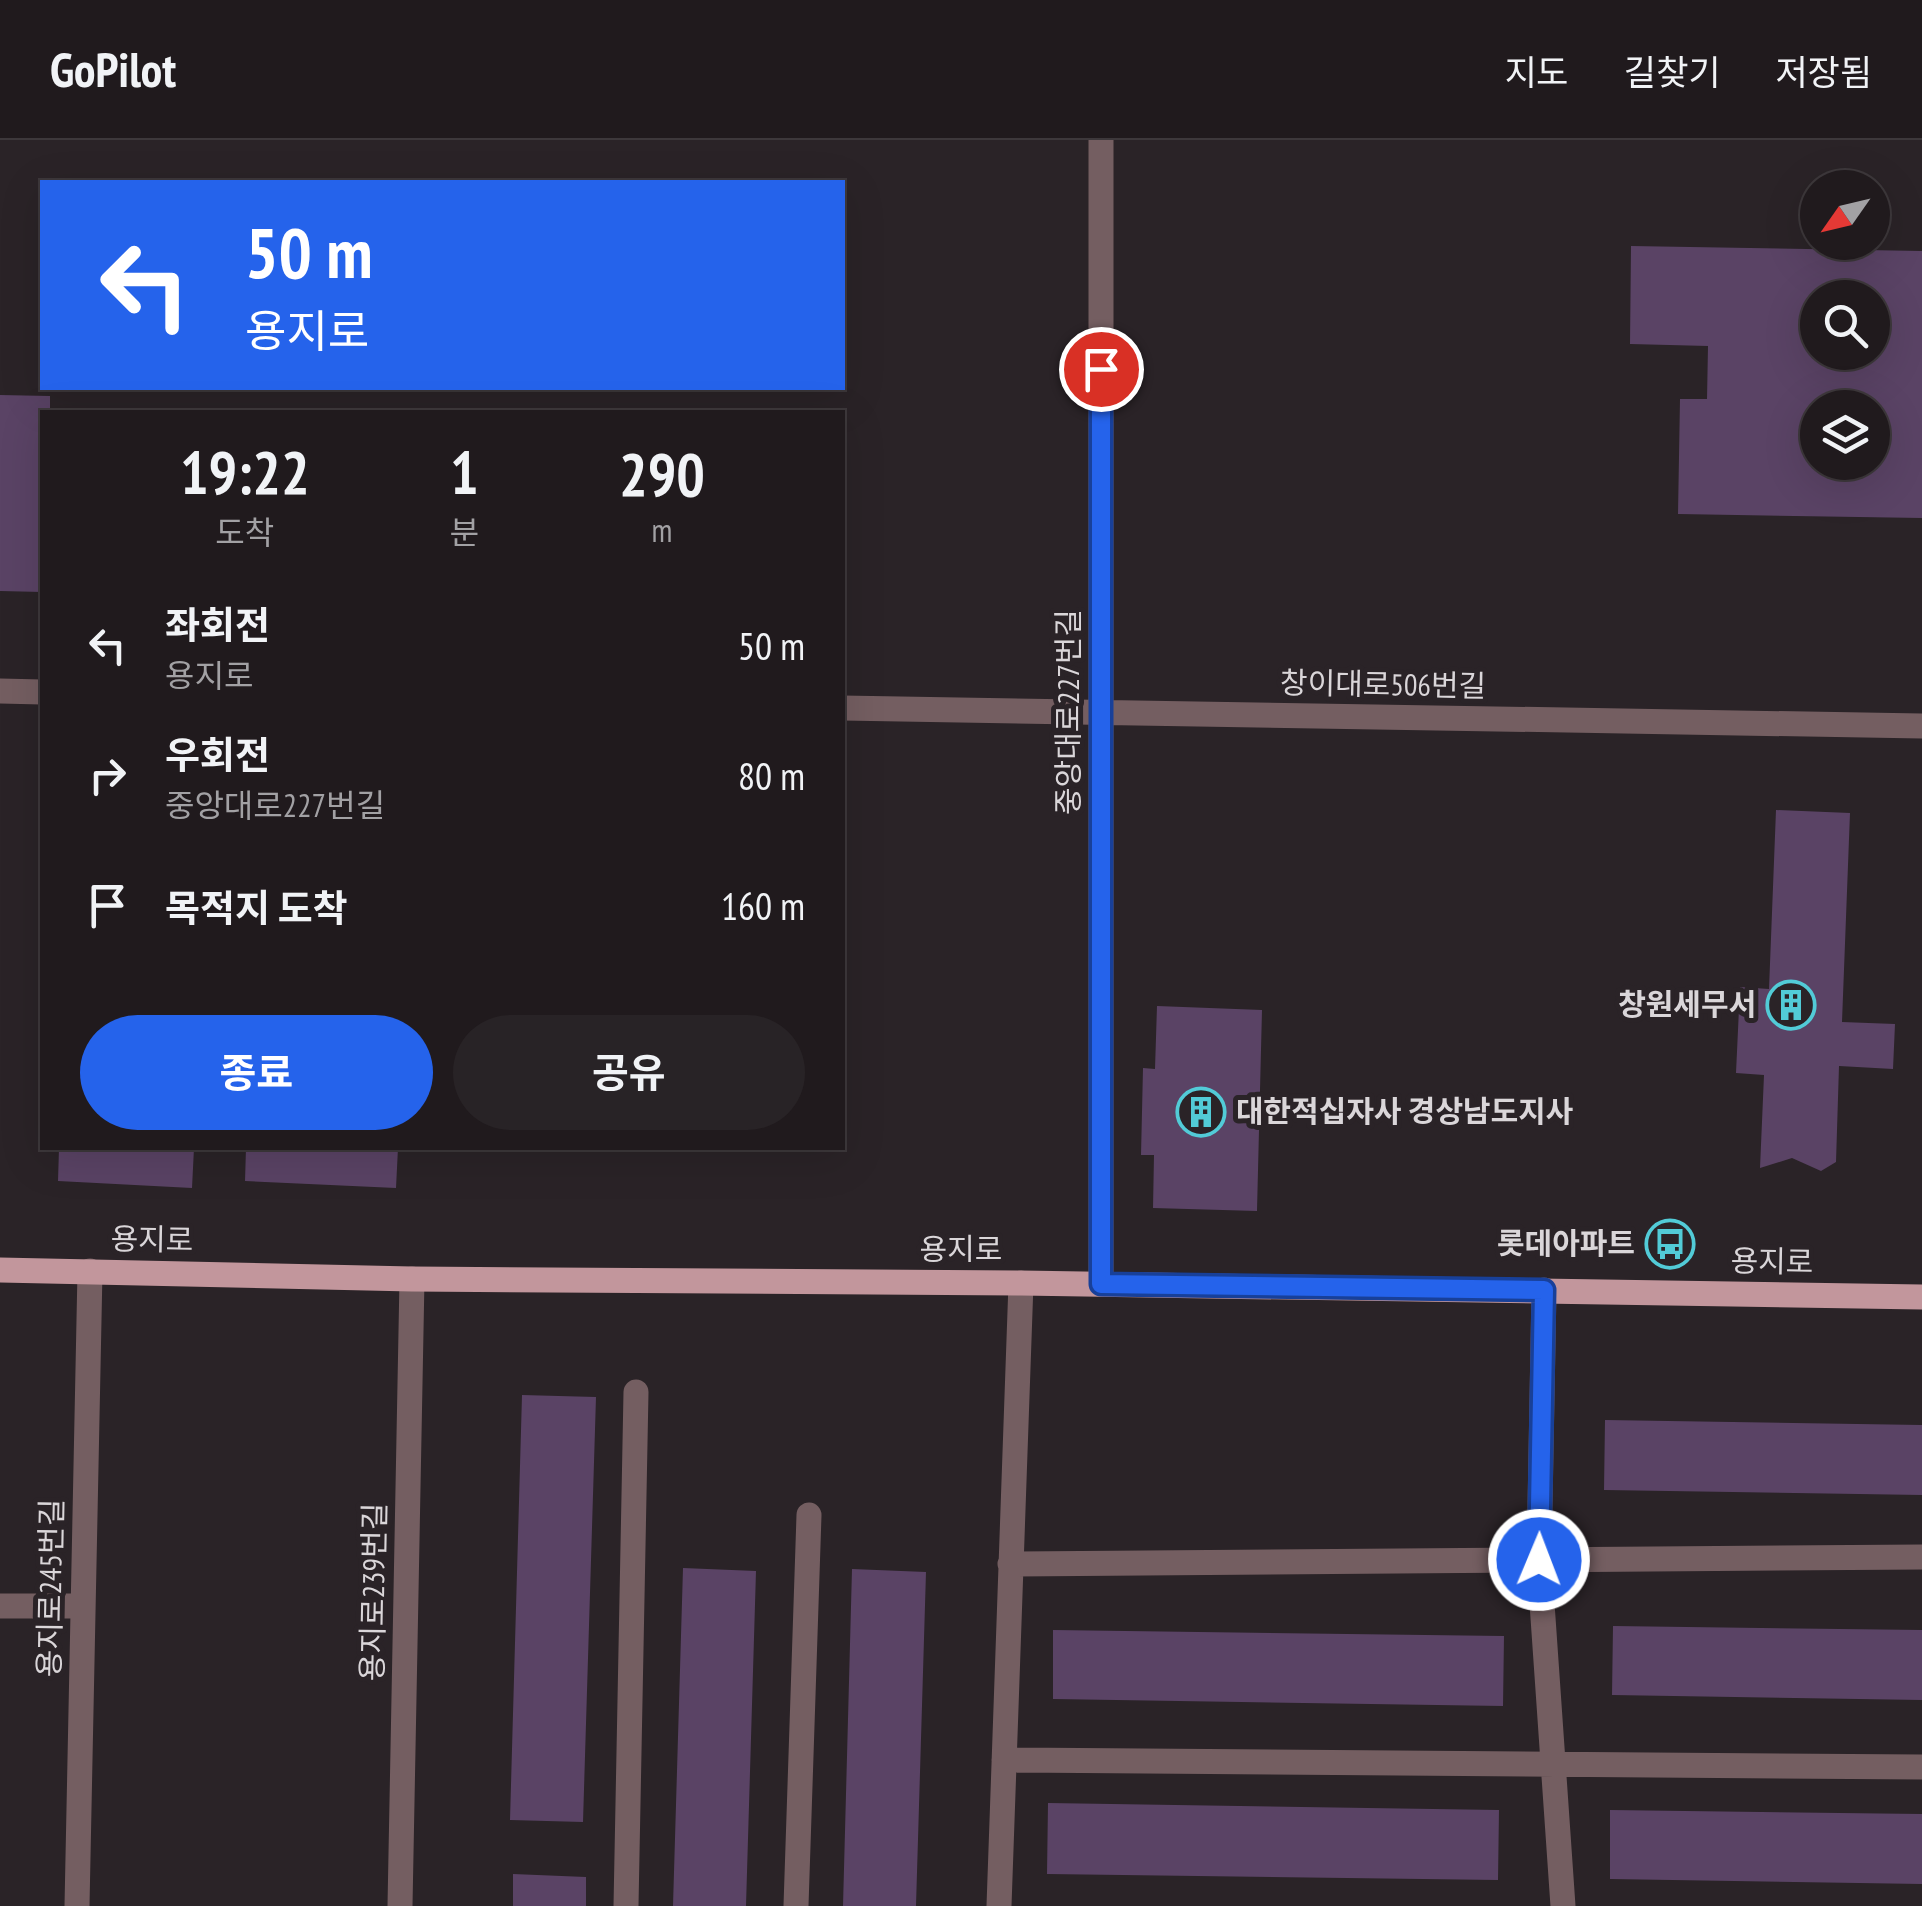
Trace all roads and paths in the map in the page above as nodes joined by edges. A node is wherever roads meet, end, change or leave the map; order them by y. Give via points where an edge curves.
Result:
1 (1101, 140) edge
2 (0, 691) edge
3 (40, 692) edge
4 (845, 708) edge
5 (1102, 713) junction
6 (1922, 726) edge
7 (0, 1270) edge
8 (90, 1270) junction
9 (412, 1278) junction
10 (1020, 1283) junction
11 (1101, 1284) junction
12 (1544, 1290) junction
13 (1922, 1297) edge
14 (636, 1392) dead end
15 (809, 1515) dead end
16 (1922, 1557) edge
17 (1539, 1560) junction
18 (1010, 1564) junction
19 (0, 1606) edge
20 (84, 1606) junction
21 (1004, 1760) junction
22 (1555, 1764) junction
23 (1922, 1767) edge
24 (77, 1906) edge
25 (400, 1906) edge
26 (626, 1906) edge
27 (796, 1906) edge
28 (999, 1906) edge
29 (1563, 1906) edge

1 - 5 street, 중앙대로227번길
2 - 3 street
4 - 5 street, 창이대로506번길
5 - 6 street, 창이대로506번길
5 - 11 street, 중앙대로227번길
7 - 8 main road, 용지로
8 - 9 main road, 용지로
8 - 20 street, 용지로245번길
9 - 10 main road, 용지로
9 - 25 street, 용지로239번길
10 - 11 main road, 용지로
10 - 18 street
11 - 12 main road, 용지로
12 - 13 main road, 용지로
12 - 17 street
14 - 26 street
15 - 27 street
16 - 17 street
17 - 18 street
17 - 22 street
18 - 21 street
19 - 20 street
20 - 24 street, 용지로245번길
21 - 22 street
21 - 28 street
22 - 23 street
22 - 29 street

